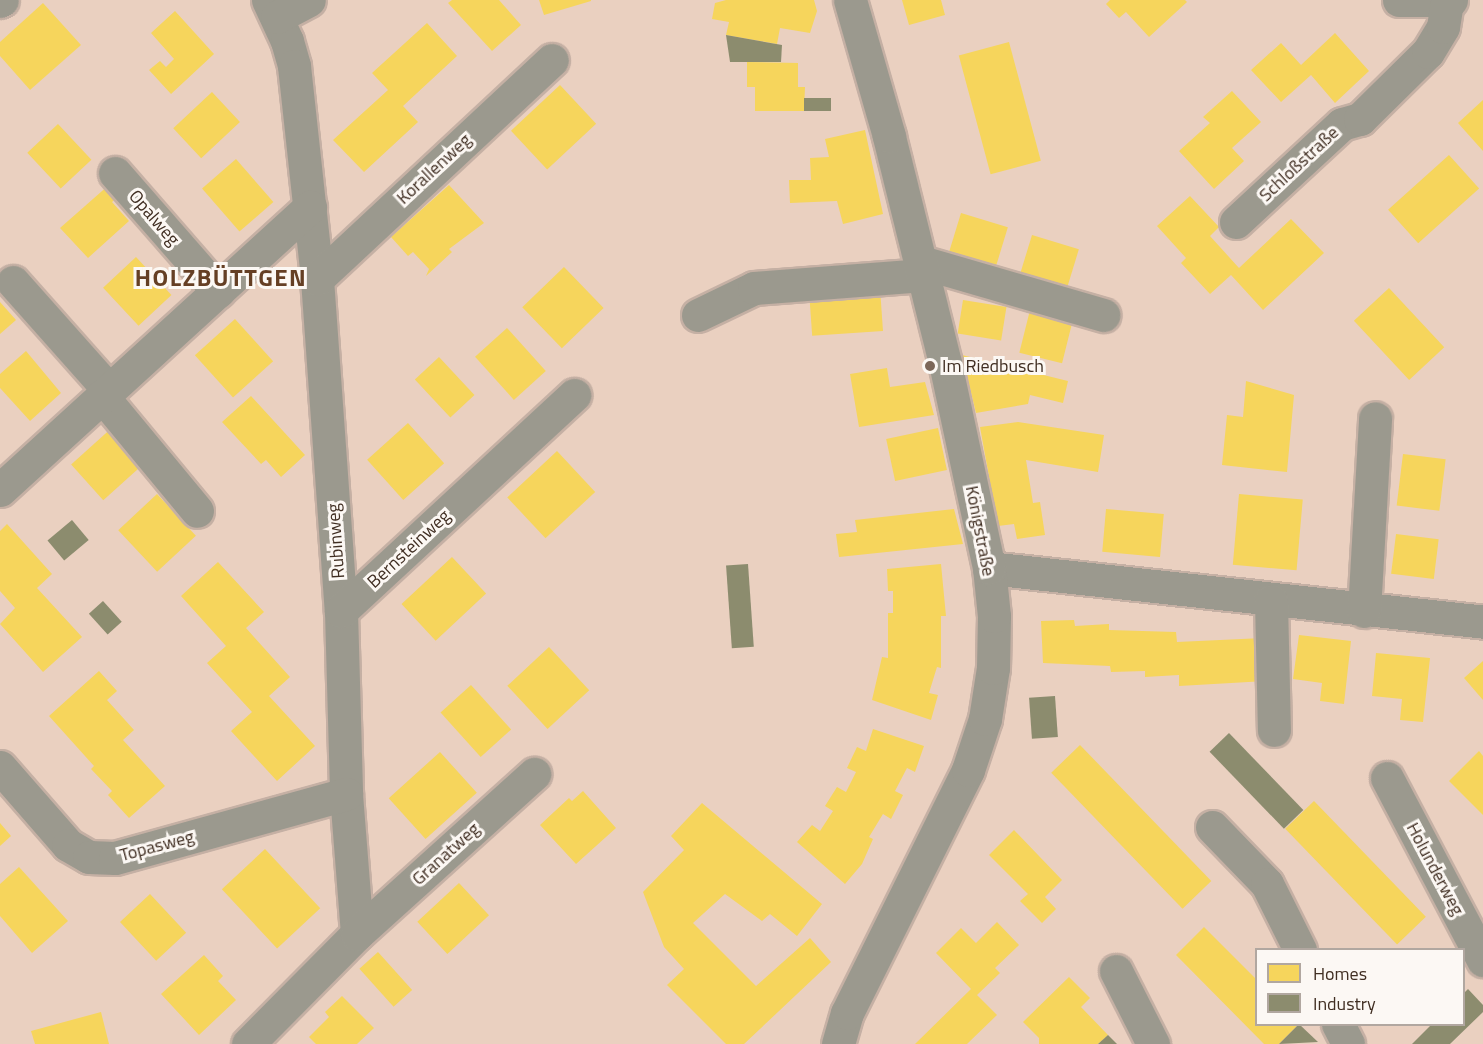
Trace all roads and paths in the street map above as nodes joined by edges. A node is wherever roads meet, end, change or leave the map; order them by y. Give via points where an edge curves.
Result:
1 (309, 0) edge
2 (850, 0) edge
3 (1399, 0) edge
4 (1449, 0) edge
5 (273, 8) edge
6 (552, 60) dead end
7 (115, 173) dead end
8 (310, 207) junction
9 (1236, 222) dead end
10 (922, 268) junction
11 (317, 279) junction
12 (13, 282) dead end
13 (218, 291) junction
14 (698, 315) dead end
15 (1103, 315) dead end
16 (106, 393) junction
17 (574, 395) dead end
18 (1375, 418) dead end
19 (0, 490) edge
20 (197, 511) dead end
21 (989, 568) junction
22 (1271, 601) junction
23 (341, 611) junction
24 (1364, 611) junction
25 (1483, 622) edge
26 (1274, 729) dead end
27 (0, 768) edge
28 (534, 774) dead end
29 (1387, 778) dead end
30 (346, 794) junction
31 (1212, 827) dead end
32 (357, 934) junction
33 (1299, 948) edge
34 (1483, 960) edge
35 (1116, 971) dead end
36 (1339, 1026) edge
37 (248, 1044) edge
38 (838, 1044) edge
39 (1152, 1044) edge
40 (1348, 1044) edge

1 - 5 street
2 - 10 street, Königstraße
3 - 4 street, Schloßstraße
4 - 9 street, Schloßstraße via 1443,27 1428,52 1360,119 1342,124
5 - 8 street, Rubinweg via 294,66
6 - 11 street, Korallenweg
7 - 13 street, Opalweg
8 - 11 street, Rubinweg
8 - 13 street
10 - 14 street via 754,288
10 - 15 street
10 - 21 street, Königstraße
11 - 23 street, Rubinweg
12 - 16 street
13 - 16 street
16 - 19 street
16 - 20 street
17 - 23 street, Bernsteinweg
18 - 24 street
21 - 22 street
21 - 38 street, Königstraße via 994,616 993,668 985,719 968,770 847,1013
22 - 24 street
22 - 26 street
23 - 30 street, Rubinweg
24 - 25 street
27 - 30 street, Topasweg via 68,845 89,857 115,858
28 - 32 street, Granatweg
29 - 34 street, Holunderweg
30 - 32 street, Rubinweg
31 - 33 street via 1267,884
32 - 37 street
35 - 39 street
36 - 40 street

